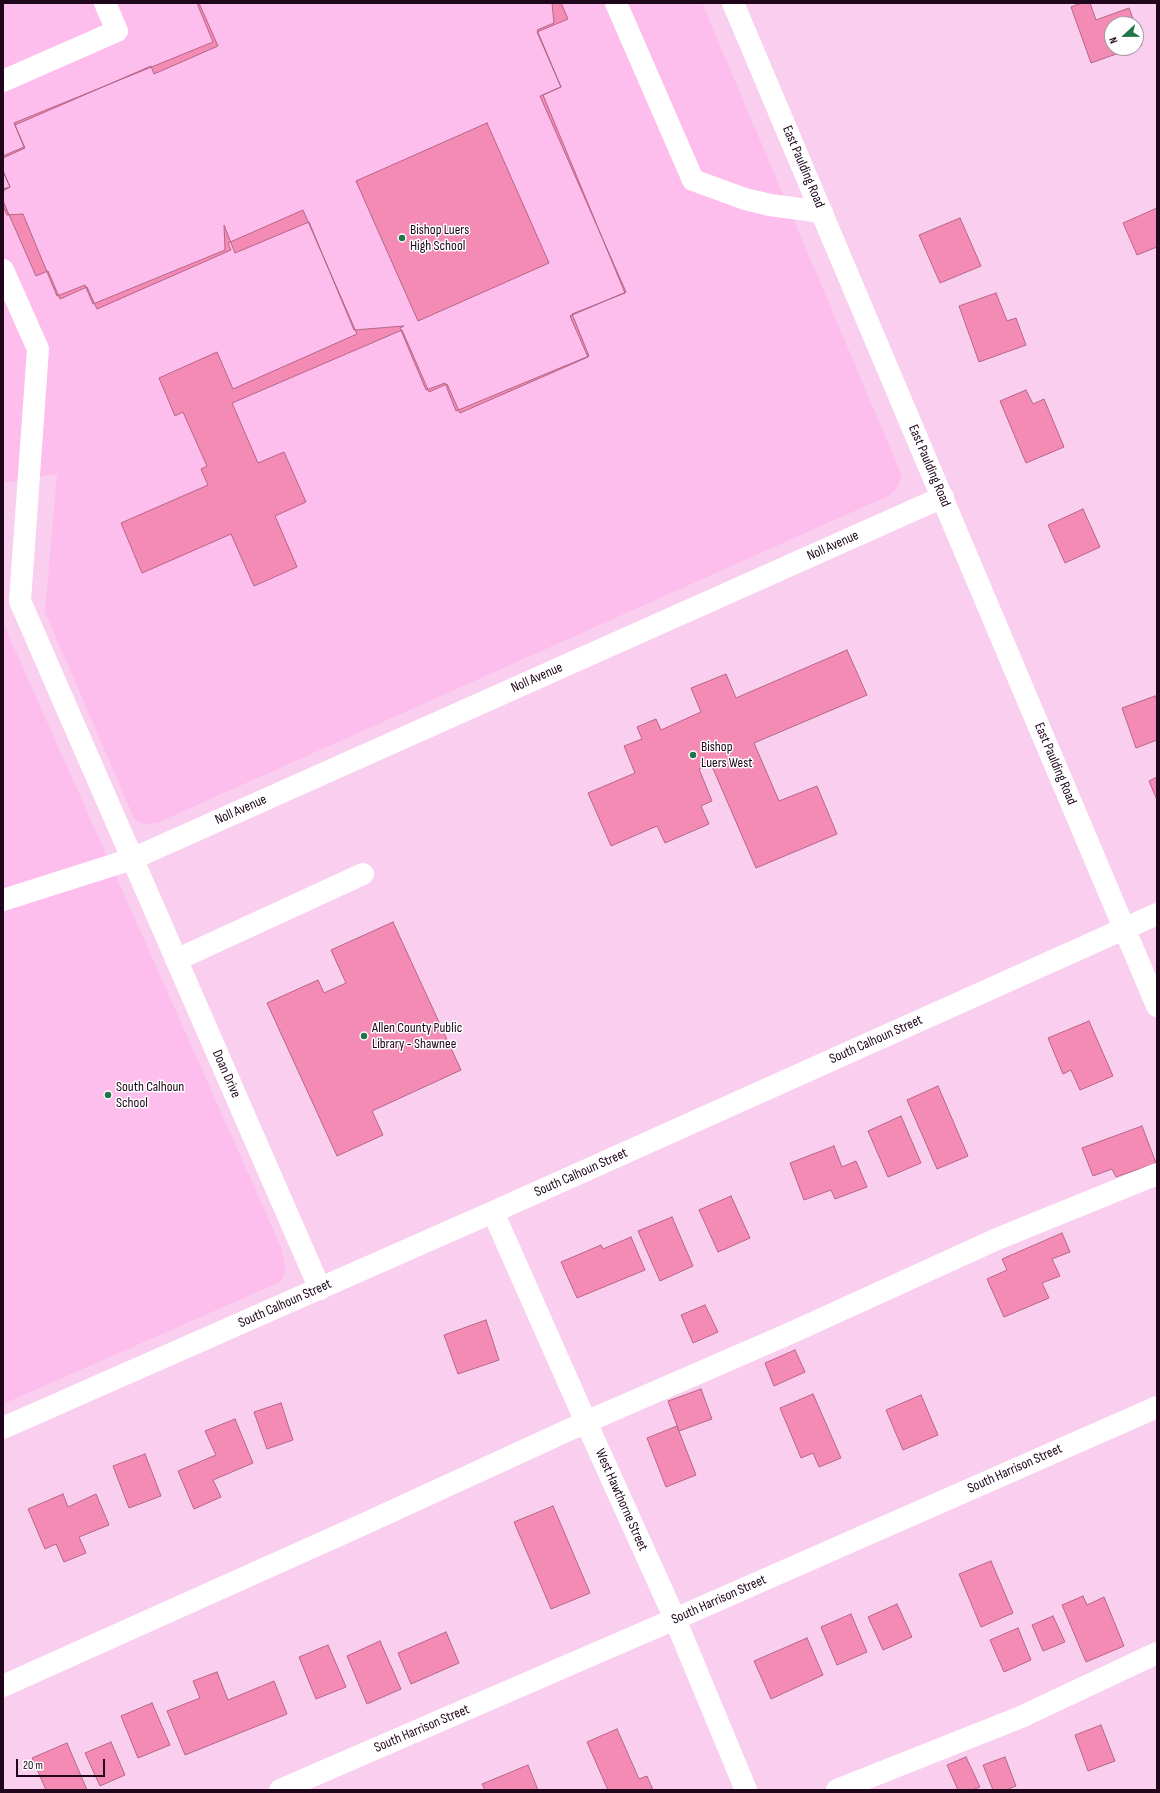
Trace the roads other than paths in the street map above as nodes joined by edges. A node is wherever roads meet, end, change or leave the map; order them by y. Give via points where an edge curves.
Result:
1 (105, 3) edge
2 (616, 3) edge
3 (733, 3) edge
4 (3, 81) edge
5 (822, 212) junction
6 (3, 270) edge
7 (943, 497) junction
8 (132, 859) junction
9 (363, 874) dead end
10 (3, 900) edge
11 (1157, 914) edge
12 (1124, 929) junction
13 (176, 960) junction
14 (1157, 1006) edge
15 (1157, 1174) edge
16 (493, 1212) junction
17 (320, 1289) junction
18 (1157, 1407) edge
19 (586, 1422) junction
20 (3, 1428) edge
21 (675, 1619) junction
22 (1157, 1653) edge
23 (3, 1686) edge
24 (280, 1790) edge
25 (746, 1790) edge
26 (837, 1790) edge

1 - 4 street via 117,31
2 - 5 street via 693,180 770,205
3 - 5 street, East Paulding Road
5 - 7 street, East Paulding Road
6 - 8 street, Doan Drive via 38,349 20,601
7 - 8 street, Noll Avenue
7 - 12 street, East Paulding Road
8 - 10 street, Noll Avenue
8 - 13 street, Doan Drive
9 - 13 street
11 - 12 street, South Calhoun Street
12 - 14 street, East Paulding Road
12 - 16 street, South Calhoun Street
13 - 17 street, Doan Drive
15 - 19 street via 997,1239
16 - 17 street, South Calhoun Street
16 - 19 street, West Hawthorne Street
17 - 20 street, South Calhoun Street
18 - 21 street, South Harrison Street
19 - 21 street, West Hawthorne Street
19 - 23 street
21 - 24 street, South Harrison Street
21 - 25 street, West Hawthorne Street
22 - 26 street via 1021,1717

